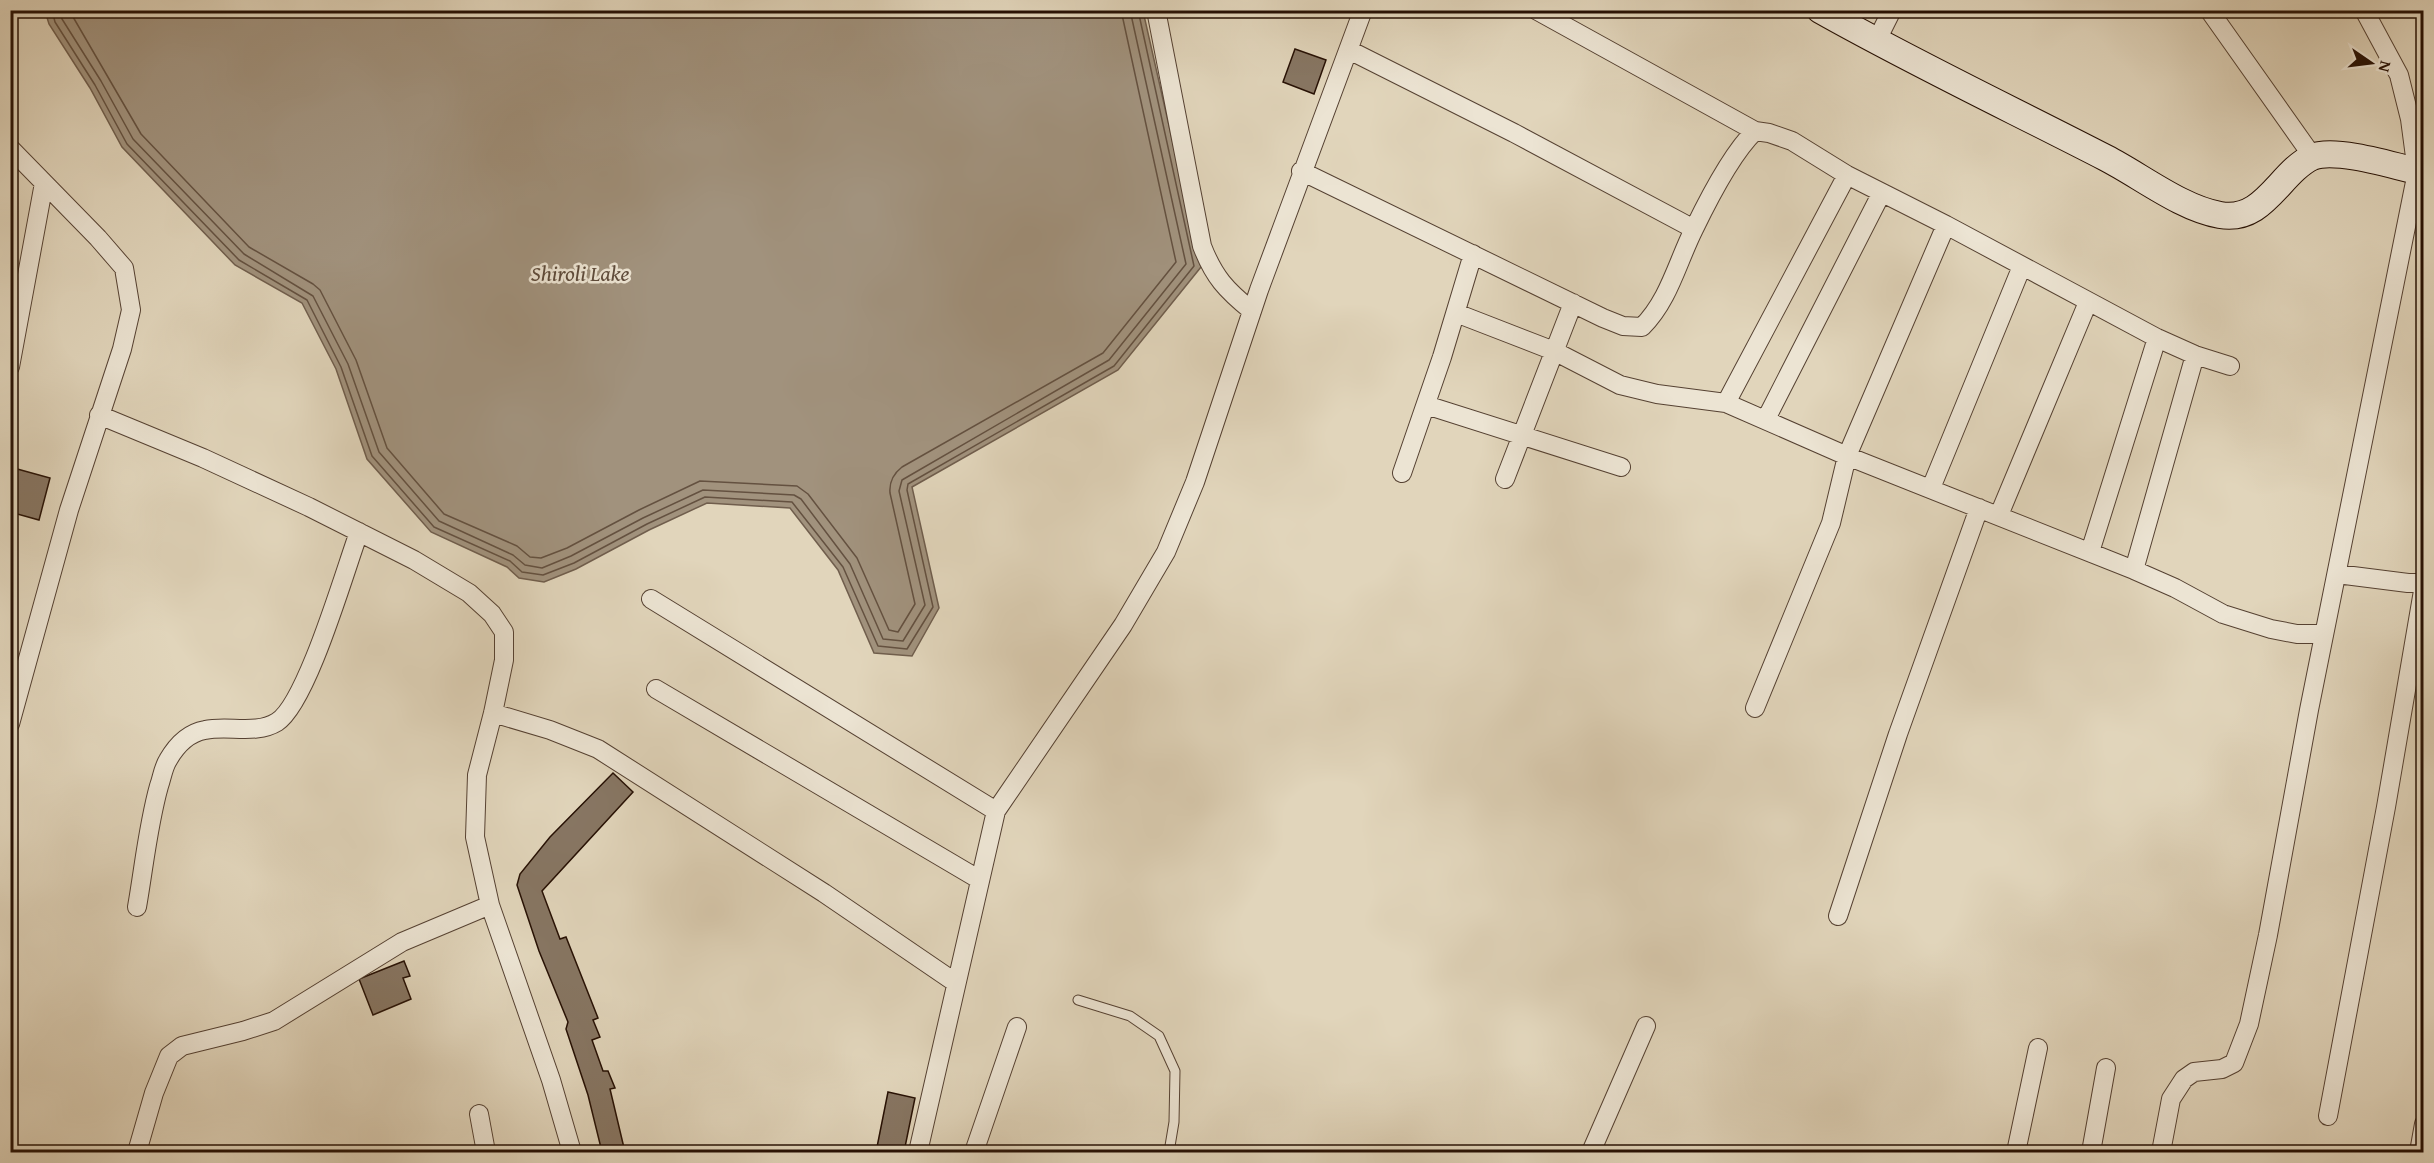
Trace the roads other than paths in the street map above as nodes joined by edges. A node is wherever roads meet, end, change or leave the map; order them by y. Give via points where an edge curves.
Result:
1 (1156, 10) edge
2 (1363, 10) edge
3 (1536, 10) edge
4 (1820, 10) edge
5 (1892, 10) edge
6 (2209, 10) edge
7 (2364, 10) edge
8 (1876, 42) junction
9 (1349, 50) junction
10 (1755, 131) junction
11 (10, 148) edge
12 (2313, 157) junction
13 (1301, 171) junction
14 (2420, 172) edge
15 (1847, 176) junction
16 (44, 183) junction
17 (1881, 194) junction
18 (1947, 225) junction
19 (1694, 229) junction
20 (1473, 254) junction
21 (2022, 266) junction
22 (2088, 302) junction
23 (1573, 303) junction
24 (1251, 311) junction
25 (1456, 313) junction
26 (2157, 338) junction
27 (1554, 351) junction
28 (2195, 354) junction
29 (2230, 366) dead end
30 (10, 367) edge
31 (1726, 403) junction
32 (1426, 405) junction
33 (99, 415) junction
34 (1766, 419) junction
35 (1523, 437) junction
36 (1847, 456) junction
37 (1621, 467) dead end
38 (1402, 473) dead end
39 (1505, 479) dead end
40 (1930, 488) junction
41 (1979, 508) junction
42 (1999, 515) junction
43 (359, 532) junction
44 (2090, 552) junction
45 (2134, 570) junction
46 (2337, 574) junction
47 (2424, 584) edge
48 (651, 599) dead end
49 (2324, 634) junction
50 (656, 689) dead end
51 (1755, 708) dead end
52 (493, 713) junction
53 (10, 724) edge
54 (996, 811) junction
55 (980, 880) junction
56 (490, 905) junction
57 (137, 907) dead end
58 (1838, 916) dead end
59 (956, 983) junction
60 (1078, 1000) dead end
61 (1646, 1026) dead end
62 (1017, 1027) dead end
63 (2038, 1048) dead end
64 (2106, 1068) dead end
65 (479, 1114) dead end
66 (2328, 1116) dead end
67 (2424, 1124) edge
68 (136, 1152) edge
69 (486, 1152) edge
70 (572, 1152) edge
71 (918, 1152) edge
72 (974, 1152) edge
73 (1168, 1152) edge
74 (1591, 1152) edge
75 (2016, 1152) edge
76 (2091, 1152) edge
77 (2161, 1152) edge
78 (2419, 1152) edge

1 - 24 street via 1202,246 1212,272
2 - 9 street
3 - 10 street
4 - 8 street
5 - 8 street
6 - 12 street
7 - 14 street via 2398,75
8 - 12 street via 2193,206 2221,215 2242,214 2268,200 2289,175
9 - 13 street
9 - 19 street
10 - 15 street via 1792,141
10 - 19 street via 1743,143
11 - 16 street
12 - 14 street via 2346,155
13 - 20 street
13 - 24 street
14 - 46 street
15 - 17 street
15 - 31 street
16 - 30 street
16 - 33 street via 124,268 131,310
17 - 18 street
17 - 34 street
18 - 21 street
18 - 36 street
19 - 23 street via 1667,293 1642,327 1623,326
20 - 23 street
20 - 25 street
21 - 22 street
21 - 40 street
22 - 26 street
22 - 42 street
23 - 27 street
24 - 54 street via 1195,482 1166,552 1124,625
25 - 27 street
25 - 32 street
26 - 28 street
26 - 44 street
27 - 31 street via 1620,385
27 - 35 street
28 - 29 street
28 - 45 street
31 - 34 street
32 - 35 street
32 - 38 street
33 - 43 street via 203,458
33 - 53 street
34 - 36 street
35 - 37 street
35 - 39 street
36 - 40 street
36 - 51 street via 1831,523
40 - 41 street
41 - 42 street
41 - 58 street
42 - 44 street
43 - 52 street via 469,593 492,614 504,632 504,660
43 - 57 street via 312,666 292,706 277,722 258,729 203,730 182,740 167,762 155,800
44 - 45 street
45 - 49 street via 2223,614 2271,630
46 - 47 street
46 - 49 street
47 - 66 street
48 - 54 street
49 - 77 street via 2268,935 2242,1047 2234,1063 2222,1069 2194,1072 2184,1079 2171,1099
50 - 55 street
52 - 56 street via 477,775 475,837
52 - 59 street via 598,749
54 - 55 street
55 - 59 street
56 - 68 street via 402,942 274,1021 182,1046 170,1056
56 - 70 street
59 - 71 street
60 - 73 lane via 1130,1016 1159,1036 1175,1071 1174,1122
61 - 74 street
62 - 72 street
63 - 75 street
64 - 76 street
65 - 69 street
67 - 78 street

